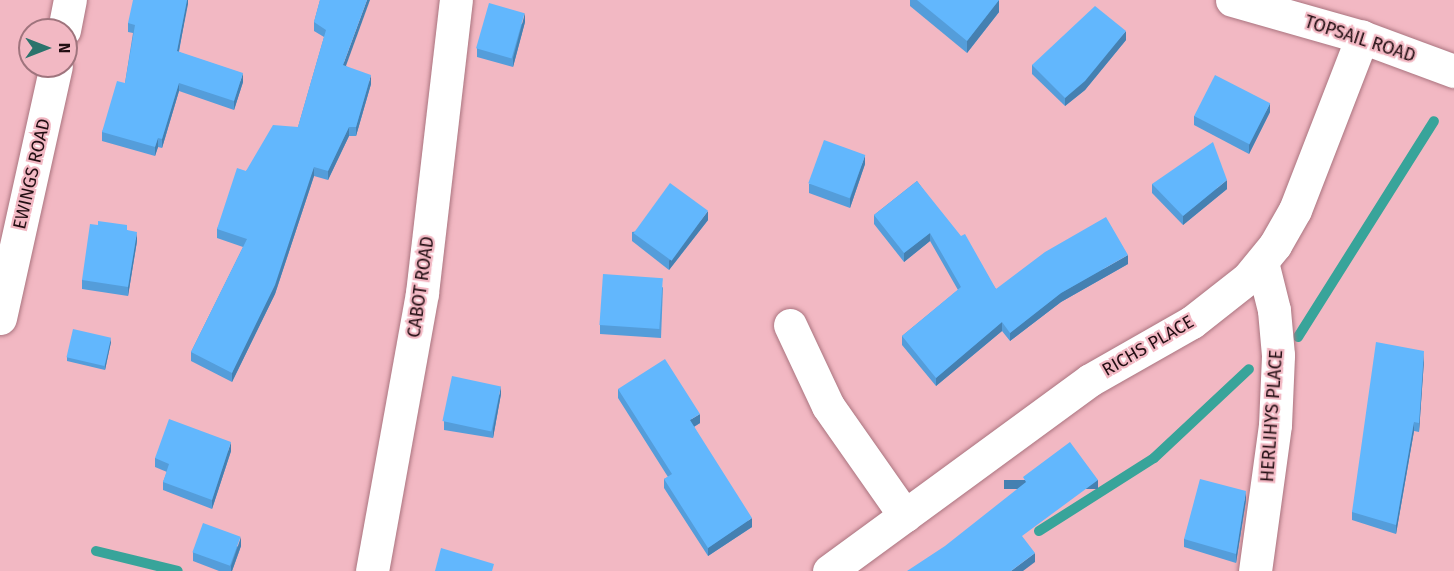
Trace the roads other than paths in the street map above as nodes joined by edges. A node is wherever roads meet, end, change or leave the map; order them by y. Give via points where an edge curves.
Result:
1 (70, 0) edge
2 (456, 0) edge
3 (1232, 0) edge
4 (66, 18) edge
5 (1362, 37) junction
6 (1454, 71) edge
7 (53, 78) edge
8 (1262, 262) junction
9 (0, 318) edge
10 (790, 325) dead end
11 (905, 516) junction
12 (372, 571) edge
13 (830, 571) edge
14 (1255, 571) edge

1 - 4 street
2 - 12 street, CABOT ROAD via 422,293
3 - 5 street, TOPSAIL ROAD
5 - 6 street, TOPSAIL ROAD
5 - 8 street, RICHS PLACE via 1295,210
7 - 9 street, EWINGS ROAD
8 - 11 street, RICHS PLACE via 1231,293 1192,322 1090,380
8 - 14 street, HERLIHYS PLACE via 1274,310 1278,356 1275,425
10 - 11 street via 828,406
11 - 13 street, RICHS PLACE

